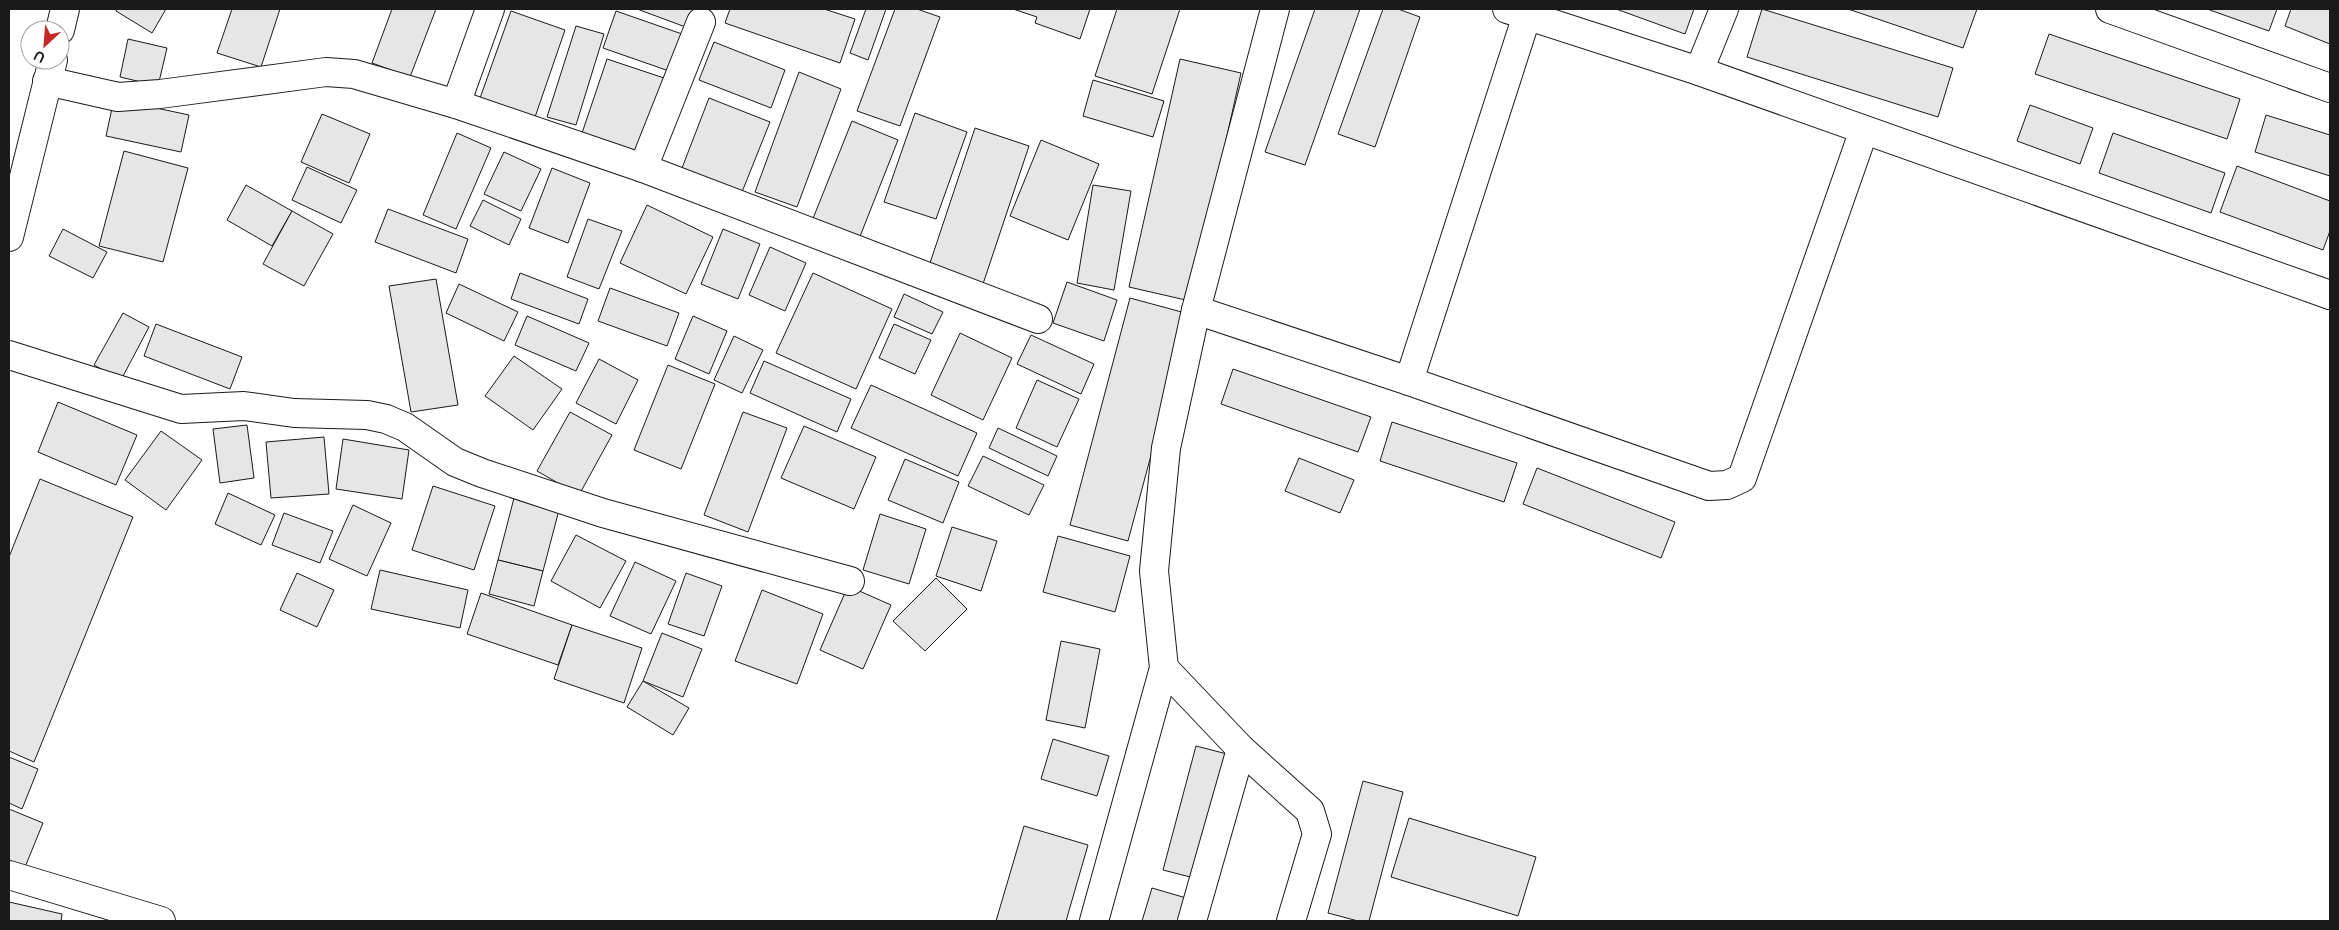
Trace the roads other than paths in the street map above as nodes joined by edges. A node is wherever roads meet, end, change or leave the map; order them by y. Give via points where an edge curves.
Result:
1 (490, 9) edge
2 (1275, 9) edge
3 (1724, 9) edge
4 (2110, 9) edge
5 (1521, 11) edge
6 (701, 22) dead end
7 (50, 71) edge
8 (1699, 71) junction
9 (2330, 88) edge
10 (456, 104) junction
11 (1864, 130) junction
12 (643, 168) junction
13 (9, 237) edge
14 (2330, 295) edge
15 (1196, 310) junction
16 (1038, 319) dead end
17 (9, 355) edge
18 (1409, 381) junction
19 (850, 581) dead end
20 (1164, 668) junction
21 (1241, 749) junction
22 (9, 876) edge
23 (161, 921) edge
24 (1094, 921) edge
25 (1192, 921) edge
26 (1291, 921) edge

1 - 10 street
2 - 15 street
3 - 8 street
4 - 9 street
5 - 8 street
5 - 18 street
6 - 12 street
7 - 10 street via 118,97 326,72 354,74
7 - 13 street
8 - 11 street
10 - 12 street
11 - 14 street
11 - 18 street via 1742,478 1727,485 1709,486
12 - 16 street
15 - 18 street
15 - 20 street via 1166,448 1154,570
17 - 19 street via 181,409 244,406 386,419 405,427 455,462 482,473 604,513
20 - 21 street
20 - 24 street
21 - 25 street
21 - 26 street via 1310,811 1316,834
22 - 23 street

